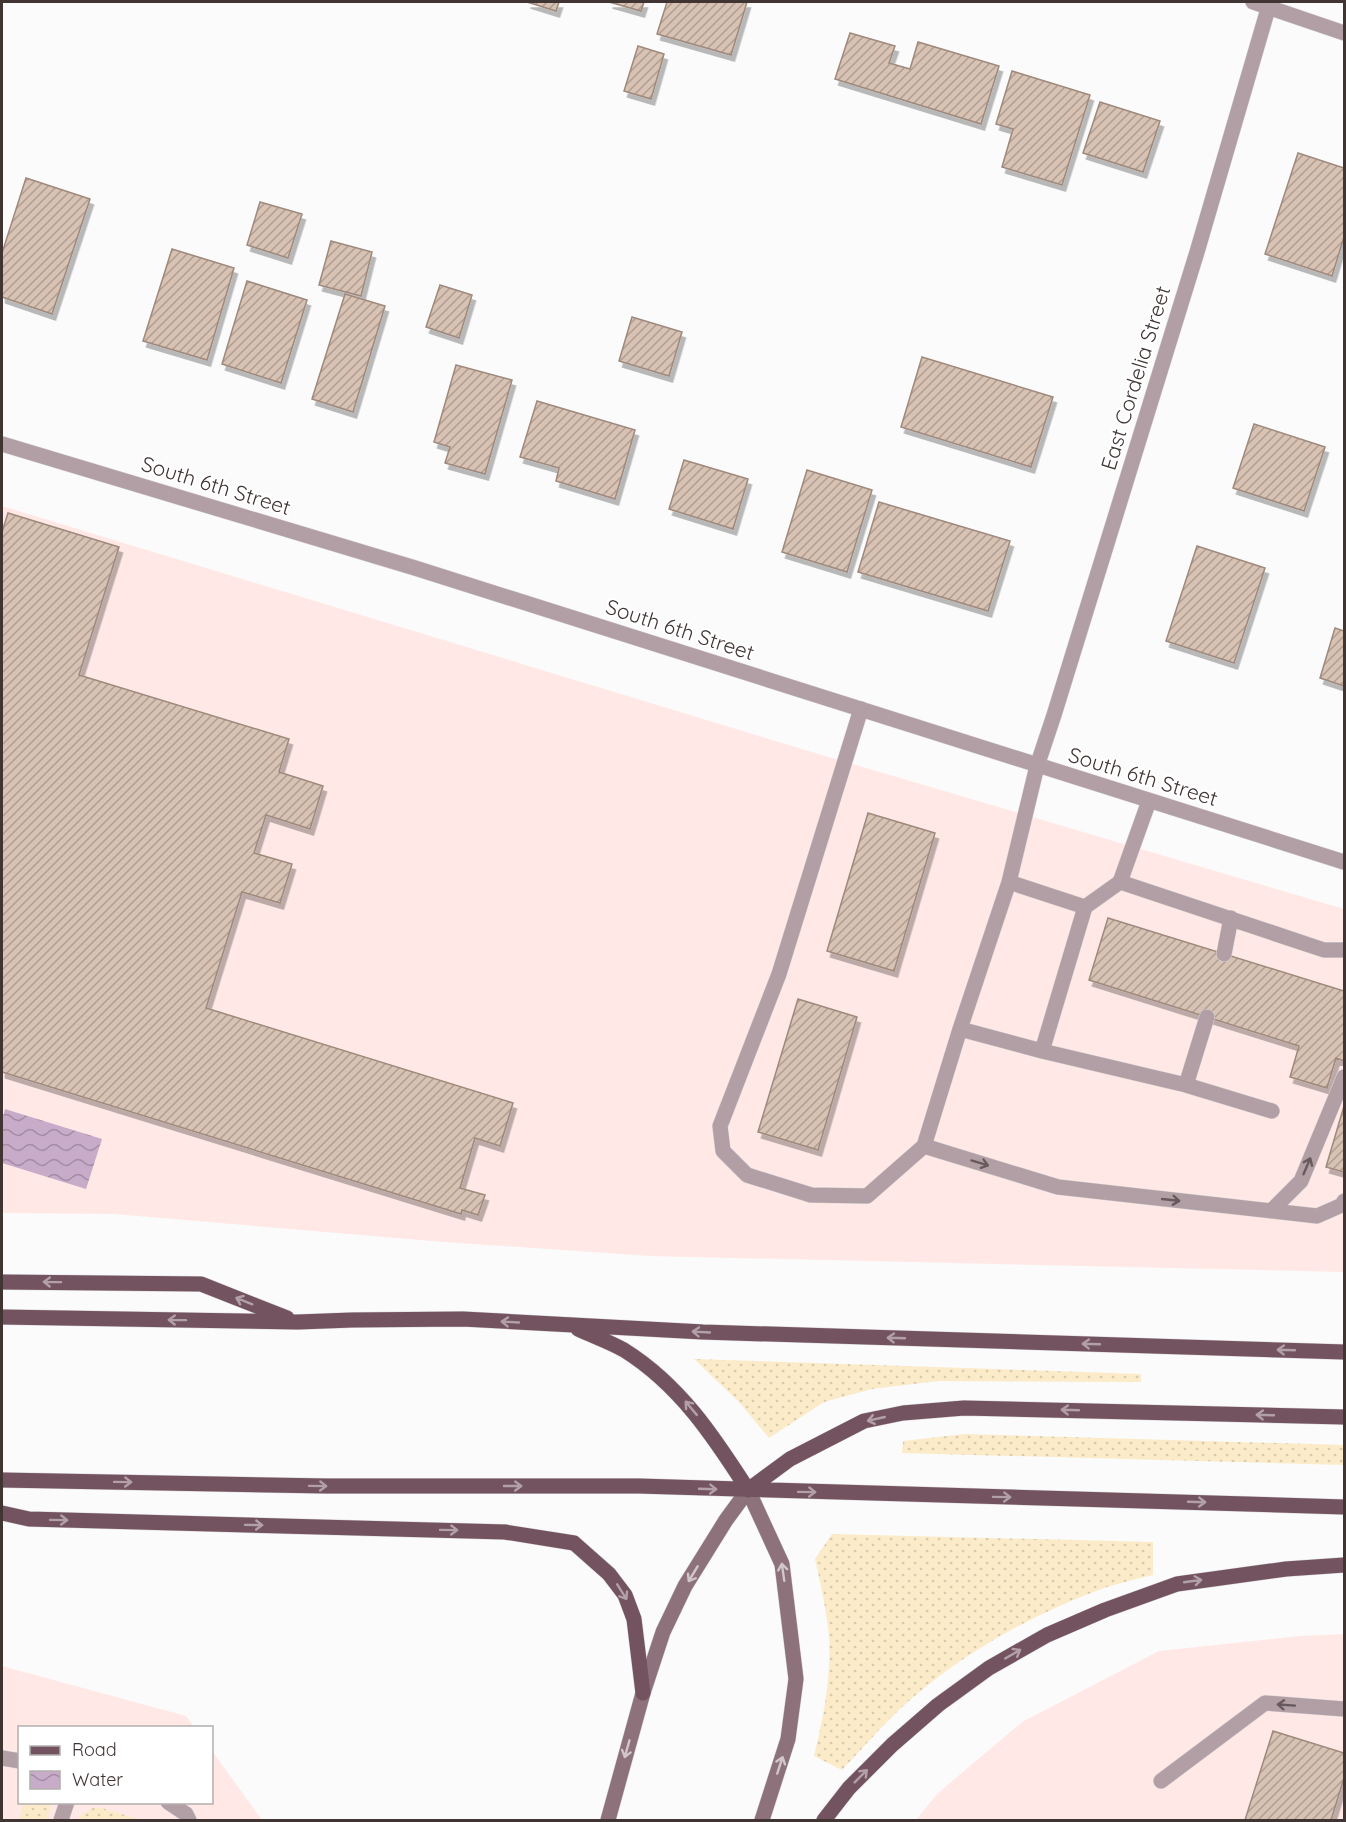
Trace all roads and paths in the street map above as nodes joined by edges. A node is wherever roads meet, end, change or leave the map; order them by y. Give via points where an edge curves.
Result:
1 (1253, 2) edge
2 (1269, 4) edge
3 (1344, 33) edge
4 (2, 444) edge
5 (861, 709) junction
6 (1037, 766) junction
7 (1149, 801) junction
8 (1344, 862) edge
9 (1009, 882) junction
10 (1120, 882) junction
11 (1085, 907) junction
12 (1230, 918) junction
13 (1344, 950) edge
14 (1224, 954) dead end
15 (1207, 1017) dead end
16 (960, 1029) junction
17 (1042, 1052) junction
18 (1344, 1077) edge
19 (1186, 1085) junction
20 (1272, 1110) dead end
21 (924, 1146) junction
22 (1344, 1201) edge
23 (1271, 1211) junction
24 (2, 1282) edge
25 (2, 1317) edge
26 (298, 1322) junction
27 (568, 1324) junction
28 (1344, 1352) edge
29 (1344, 1417) edge
30 (2, 1479) edge
31 (748, 1490) junction
32 (1344, 1507) edge
33 (2, 1513) edge
34 (1344, 1565) edge
35 (643, 1693) junction
36 (1344, 1709) edge
37 (2, 1758) edge
38 (18, 1761) edge
39 (1161, 1781) dead end
40 (67, 1804) edge
41 (170, 1804) edge
42 (61, 1821) edge
43 (189, 1821) edge
44 (608, 1821) edge
45 (762, 1821) edge
46 (824, 1821) edge

1 - 2 street
2 - 3 street
2 - 6 street, East Cordelia Street via 1197,252
4 - 5 street, South 6th Street via 415,568
5 - 6 street, South 6th Street
5 - 21 street via 779,974 720,1126 723,1151 747,1175 811,1194 867,1196
6 - 7 street, South 6th Street
6 - 9 street, East Cordelia Street
7 - 8 street, South 6th Street
7 - 10 street
9 - 11 street
9 - 16 street, East Cordelia Street
10 - 11 street
10 - 12 street
11 - 17 street
12 - 13 street via 1324,950
12 - 14 street
15 - 19 street
16 - 17 street
16 - 21 street, East Cordelia Street
17 - 19 street
23 -> 18 street via 1300,1181
19 - 20 street
21 -> 23 street via 1058,1187
22 - 23 street via 1317,1216
26 -> 24 main road via 201,1284
26 -> 25 main road
27 -> 26 main road via 463,1319
28 -> 27 main road via 703,1332
31 -> 27 main road via 715,1438 666,1382 623,1350
29 -> 31 main road via 964,1408 903,1413 864,1421 831,1437 790,1459
30 -> 31 main road
31 -> 32 main road
31 -> 35 main road via 685,1586 663,1632
45 -> 31 main road via 788,1739 796,1679 782,1564
33 -> 35 main road via 29,1520 505,1532 573,1544 609,1574 625,1595 634,1619
46 -> 34 main road via 849,1788 892,1744 938,1705 989,1668 1047,1635 1176,1584
35 -> 44 main road
36 -> 39 street via 1265,1703
37 - 38 street
40 - 42 street
41 - 43 street via 186,1814

